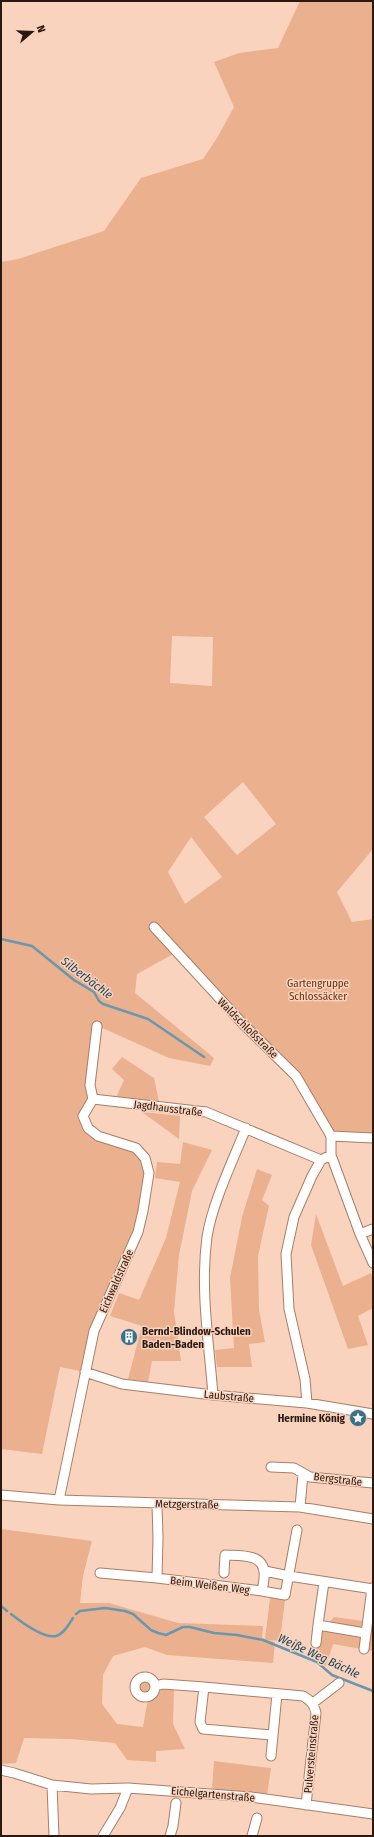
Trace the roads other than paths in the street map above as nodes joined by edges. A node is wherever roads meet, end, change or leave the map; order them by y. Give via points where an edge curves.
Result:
1 (154, 927) dead end
2 (97, 1026) dead end
3 (93, 1099) junction
4 (246, 1128) junction
5 (332, 1136) junction
6 (373, 1138) edge
7 (331, 1155) junction
8 (322, 1160) junction
9 (373, 1229) edge
10 (360, 1234) junction
11 (373, 1263) edge
12 (85, 1372) junction
13 (213, 1395) junction
14 (307, 1403) junction
15 (373, 1414) edge
16 (271, 1467) dead end
17 (303, 1474) junction
18 (373, 1483) edge
19 (1, 1495) edge
20 (60, 1500) junction
21 (157, 1504) junction
22 (300, 1507) junction
23 (373, 1519) edge
24 (297, 1530) dead end
25 (264, 1571) junction
26 (100, 1573) dead end
27 (224, 1573) dead end
28 (289, 1576) junction
29 (157, 1578) junction
30 (324, 1582) junction
31 (372, 1588) edge
32 (262, 1591) junction
33 (318, 1626) junction
34 (365, 1633) junction
35 (316, 1643) dead end
36 (364, 1649) dead end
37 (339, 1683) dead end
38 (155, 1686) dead end
39 (204, 1687) junction
40 (277, 1694) junction
41 (313, 1703) junction
42 (272, 1735) junction
43 (270, 1756) dead end
44 (1, 1770) edge
45 (52, 1785) junction
46 (128, 1788) junction
47 (176, 1803) dead end
48 (306, 1805) junction
49 (373, 1814) edge
50 (257, 1818) dead end
51 (54, 1836) edge
52 (103, 1836) edge
53 (170, 1836) edge
54 (252, 1836) edge

1 - 5 street, Waldschloßstraße via 296,1076
2 - 3 street via 90,1086
3 - 4 street, Jagdhausstraße via 206,1112
3 - 12 street, Eichwaldstraße via 84,1116 88,1128 98,1136 136,1148 144,1158 149,1173 138,1232 94,1331
4 - 8 street, Jagdhausstraße
4 - 13 street via 214,1210 207,1236 204,1283
5 - 6 street
5 - 7 street
7 - 8 street
7 - 10 street
8 - 14 street via 294,1217 286,1254 289,1309 305,1379
9 - 10 street
10 - 11 street
12 - 13 street, Laubstraße via 122,1384
12 - 20 street, Eichwaldstraße
13 - 14 street, Laubstraße
14 - 15 street, Laubstraße
16 - 17 street, Bergstraße via 294,1468
17 - 18 street, Bergstraße via 310,1477
17 - 22 street, Bergstraße
19 - 20 street, Metzgerstraße
20 - 21 street, Metzgerstraße
21 - 22 street, Metzgerstraße
21 - 29 street, Beim Weißen Weg
22 - 23 street, Metzgerstraße
24 - 28 street, Beim Weißen Weg
25 - 27 street, Beim Weißen Weg via 253,1557 225,1555
25 - 28 street
25 - 32 street, Beim Weißen Weg
26 - 29 street, Beim Weißen Weg
28 - 30 street
28 - 32 street, Beim Weißen Weg via 285,1595
29 - 32 street, Beim Weißen Weg
30 - 31 street
30 - 33 street
31 - 34 street
33 - 34 street
33 - 35 street
34 - 36 street
37 - 41 street, Pulversteinstraße
38 - 39 street, Pulversteinstraße via 163,1684
39 - 40 street, Pulversteinstraße
39 - 42 street via 200,1722 203,1728
40 - 41 street, Pulversteinstraße via 303,1696
40 - 42 street
41 - 48 street, Pulversteinstraße via 316,1713
42 - 43 street
44 - 45 street, Eichelgartenstraße
45 - 46 street, Eichelgartenstraße via 91,1789
45 - 51 street
46 - 48 street, Eichelgartenstraße via 252,1797
46 - 52 street via 120,1808
47 - 53 street
48 - 49 street, Eichelgartenstraße
50 - 54 street

